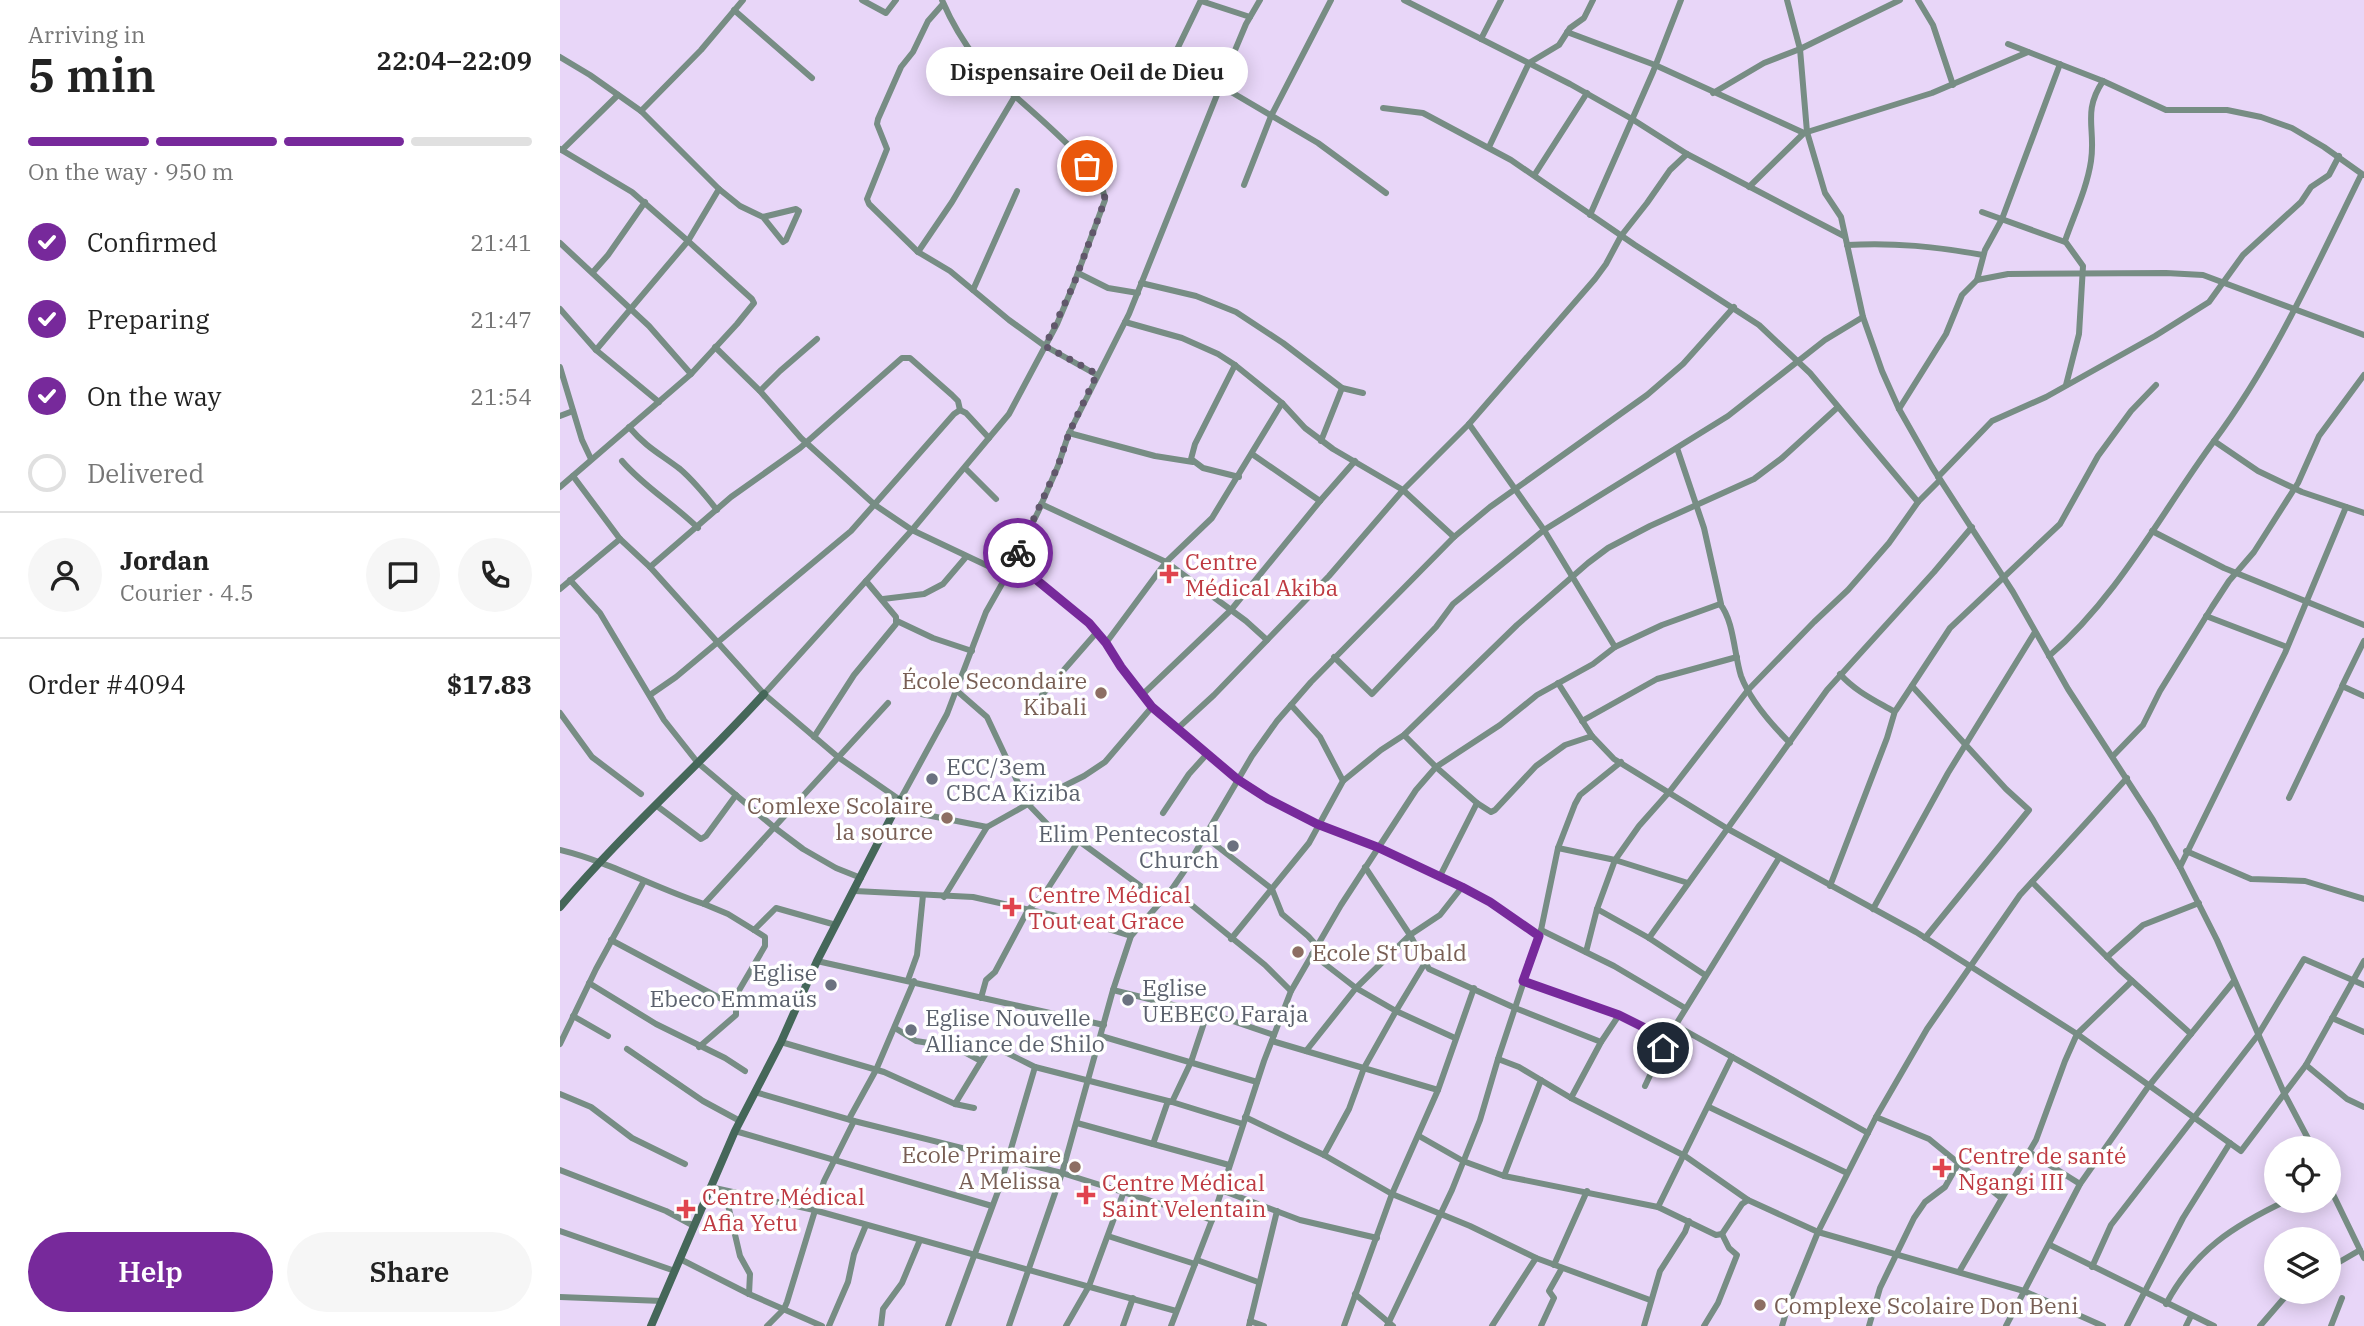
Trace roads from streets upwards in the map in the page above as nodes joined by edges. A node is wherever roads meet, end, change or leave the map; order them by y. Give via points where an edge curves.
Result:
1 (743, 0) edge
2 (862, 0) edge
3 (896, 0) edge
4 (1201, 0) edge
5 (1260, 0) edge
6 (1331, 0) edge
7 (1404, 0) edge
8 (1501, 0) edge
9 (1593, 0) edge
10 (1681, 0) edge
11 (1787, 0) edge
12 (1900, 0) edge
13 (1918, 0) edge
14 (943, 2) edge
15 (734, 10) junction
16 (1250, 18) junction
17 (1567, 32) junction
18 (1481, 39) junction
19 (2008, 44) dead end
20 (1800, 49) junction
21 (2028, 52) junction
22 (560, 57) edge
23 (1529, 63) junction
24 (2060, 64) junction
25 (1655, 65) junction
26 (1168, 68) dead end
27 (812, 78) dead end
28 (2102, 81) junction
29 (1953, 85) junction
30 (1222, 86) junction
31 (1587, 93) junction
32 (1713, 93) junction
33 (618, 95) junction
34 (1015, 96) junction
35 (1383, 108) dead end
36 (641, 111) junction
37 (1271, 116) junction
38 (1632, 118) junction
39 (1805, 133) junction
40 (1489, 147) junction
41 (561, 149) edge
42 (1687, 154) junction
43 (2339, 156) junction
44 (1535, 174) junction
45 (2363, 174) edge
46 (1244, 185) dead end
47 (1749, 187) junction
48 (719, 189) junction
49 (1017, 191) dead end
50 (1386, 193) dead end
51 (645, 202) junction
52 (1982, 212) dead end
53 (1590, 215) junction
54 (762, 217) junction
55 (2002, 219) junction
56 (1621, 236) junction
57 (1844, 236) junction
58 (688, 241) junction
59 (2065, 242) junction
60 (560, 243) edge
61 (1847, 245) junction
62 (918, 252) junction
63 (1983, 255) junction
64 (593, 272) junction
65 (1078, 273) junction
66 (2082, 274) junction
67 (1977, 280) junction
68 (2224, 282) junction
69 (1141, 283) junction
70 (972, 290) junction
71 (1138, 293) junction
72 (629, 307) junction
73 (1734, 307) junction
74 (560, 309) edge
75 (2296, 309) junction
76 (1863, 317) junction
77 (1125, 322) junction
78 (2364, 335) edge
79 (817, 339) dead end
80 (1045, 346) junction
81 (715, 347) junction
82 (596, 350) junction
83 (1798, 361) junction
84 (1235, 365) junction
85 (560, 367) edge
86 (691, 374) junction
87 (1097, 374) junction
88 (2364, 375) edge
89 (2066, 385) junction
90 (2156, 385) dead end
91 (1342, 388) junction
92 (760, 391) junction
93 (1363, 393) dead end
94 (659, 402) junction
95 (1282, 403) junction
96 (1838, 407) junction
97 (1899, 409) junction
98 (960, 410) junction
99 (573, 411) junction
100 (560, 416) edge
101 (1469, 424) junction
102 (629, 427) junction
103 (1069, 433) junction
104 (989, 438) junction
105 (1321, 441) junction
106 (2214, 441) junction
107 (806, 443) junction
108 (1677, 448) junction
109 (1252, 454) junction
110 (591, 459) junction
111 (622, 461) dead end
112 (1355, 461) junction
113 (1193, 462) junction
114 (965, 468) junction
115 (573, 475) junction
116 (1238, 477) junction
117 (1939, 478) junction
118 (560, 487) edge
119 (2294, 488) junction
120 (1403, 490) junction
121 (1514, 491) junction
122 (996, 499) dead end
123 (1320, 501) junction
124 (1918, 502) junction
125 (1041, 504) junction
126 (875, 505) junction
127 (1696, 506) junction
128 (2346, 507) junction
129 (717, 510) junction
130 (2364, 513) edge
131 (1972, 527) junction
132 (698, 528) junction
133 (912, 530) junction
134 (1544, 530) junction
135 (2152, 531) junction
136 (1454, 537) junction
137 (620, 539) junction
138 (966, 557) junction
139 (1016, 558) junction
140 (1166, 562) junction
141 (650, 567) junction
142 (2236, 573) junction
143 (1007, 575) junction
144 (1573, 577) junction
145 (2003, 578) junction
146 (570, 580) junction
147 (866, 581) junction
148 (560, 589) edge
149 (883, 599) junction
150 (2308, 600) junction
151 (1721, 604) junction
152 (1231, 610) junction
153 (2206, 616) junction
154 (897, 621) junction
155 (2364, 625) edge
156 (1097, 632) junction
157 (2035, 632) junction
158 (1268, 640) junction
159 (718, 641) junction
160 (2364, 641) edge
161 (1106, 643) junction
162 (1615, 647) junction
163 (2287, 647) junction
164 (972, 651) junction
165 (2049, 656) junction
166 (1334, 657) junction
167 (1737, 657) junction
168 (1840, 674) junction
169 (1558, 683) junction
170 (1912, 686) junction
171 (2342, 687) junction
172 (956, 690) junction
173 (1748, 690) junction
174 (764, 694) junction
175 (650, 695) junction
176 (1042, 695) dead end
177 (1142, 695) junction
178 (2364, 696) edge
179 (888, 703) dead end
180 (1291, 705) junction
181 (1152, 707) junction
182 (1895, 711) junction
183 (560, 713) edge
184 (1582, 721) junction
185 (1177, 729) junction
186 (1404, 735) junction
187 (1592, 736) junction
188 (814, 737) junction
189 (1790, 743) junction
190 (1967, 744) junction
191 (1207, 754) junction
192 (2113, 756) junction
193 (838, 757) junction
194 (1621, 762) junction
195 (698, 763) junction
196 (1436, 767) junction
197 (2127, 778) junction
198 (1237, 779) junction
199 (1343, 781) junction
200 (1670, 792) junction
201 (641, 794) dead end
202 (736, 795) junction
203 (2289, 798) dead end
204 (900, 800) junction
205 (1477, 803) junction
206 (1028, 804) junction
207 (657, 806) junction
208 (896, 809) junction
209 (1163, 813) dead end
210 (1317, 824) junction
211 (987, 827) junction
212 (775, 828) junction
213 (1728, 829) junction
214 (1204, 836) junction
215 (1079, 841) junction
216 (1377, 847) junction
217 (1558, 848) junction
218 (560, 850) edge
219 (2186, 851) junction
220 (1779, 858) junction
221 (1615, 860) junction
222 (599, 861) junction
223 (1365, 867) junction
224 (2180, 867) junction
225 (1440, 876) junction
226 (861, 878) junction
227 (644, 881) junction
228 (2032, 882) junction
229 (1688, 883) junction
230 (1830, 886) junction
231 (1462, 887) junction
232 (1172, 889) junction
233 (1272, 889) junction
234 (855, 891) junction
235 (923, 895) junction
236 (944, 897) junction
237 (2364, 899) edge
238 (1161, 901) junction
239 (2199, 902) junction
240 (704, 904) junction
241 (560, 907) edge
242 (1597, 909) junction
243 (1872, 909) junction
244 (1028, 910) junction
245 (836, 925) junction
246 (754, 930) junction
247 (1540, 933) junction
248 (1410, 935) junction
249 (1131, 936) junction
250 (1649, 938) junction
251 (1925, 938) junction
252 (1231, 939) junction
253 (611, 940) junction
254 (1317, 946) junction
255 (1447, 946) dead end
256 (1586, 952) junction
257 (1312, 954) junction
258 (2107, 957) junction
259 (817, 961) junction
260 (2364, 961) edge
261 (1425, 963) junction
262 (1970, 965) junction
263 (1705, 975) junction
264 (2354, 980) junction
265 (911, 981) junction
266 (1523, 981) junction
267 (2132, 981) junction
268 (2234, 981) junction
269 (589, 984) junction
270 (2364, 985) edge
271 (1356, 988) junction
272 (1474, 988) junction
273 (1113, 990) junction
274 (1290, 991) junction
275 (981, 998) junction
276 (731, 1004) junction
277 (1685, 1007) junction
278 (1515, 1008) junction
279 (1396, 1011) junction
280 (1207, 1014) junction
281 (1619, 1015) junction
282 (573, 1016) junction
283 (2332, 1018) junction
284 (1104, 1025) junction
285 (1675, 1025) junction
286 (895, 1028) junction
287 (2364, 1032) edge
288 (2077, 1034) junction
289 (2191, 1034) junction
290 (2258, 1035) junction
291 (608, 1036) dead end
292 (1101, 1036) junction
293 (1273, 1038) junction
294 (1455, 1038) junction
295 (1667, 1039) junction
296 (780, 1042) junction
297 (1601, 1042) junction
298 (560, 1044) edge
299 (699, 1047) junction
300 (627, 1049) dead end
301 (1306, 1051) junction
302 (1732, 1057) junction
303 (1498, 1059) junction
304 (981, 1061) junction
305 (1191, 1062) junction
306 (2306, 1065) junction
307 (1035, 1067) junction
308 (1364, 1068) junction
309 (876, 1070) junction
310 (745, 1071) dead end
311 (1088, 1079) junction
312 (1541, 1080) junction
313 (1257, 1082) junction
314 (1645, 1086) dead end
315 (2148, 1087) junction
316 (1438, 1090) junction
317 (755, 1092) junction
318 (2284, 1093) junction
319 (560, 1094) edge
320 (1570, 1098) junction
321 (1170, 1101) junction
322 (955, 1104) junction
323 (1709, 1107) junction
324 (2364, 1107) edge
325 (974, 1108) dead end
326 (1876, 1116) junction
327 (2194, 1118) junction
328 (851, 1120) junction
329 (740, 1121) junction
330 (1244, 1121) junction
331 (1077, 1123) junction
332 (735, 1131) junction
333 (1868, 1133) junction
334 (1419, 1136) junction
335 (2307, 1136) edge
336 (2230, 1143) junction
337 (1153, 1144) junction
338 (2029, 1152) junction
339 (1324, 1155) junction
340 (1685, 1156) junction
341 (1009, 1159) junction
342 (835, 1161) junction
343 (1463, 1161) junction
344 (685, 1164) dead end
345 (1958, 1164) junction
346 (1229, 1165) junction
347 (560, 1170) edge
348 (1062, 1173) junction
349 (1847, 1173) junction
350 (1504, 1176) junction
351 (2080, 1184) junction
352 (710, 1187) junction
353 (1221, 1190) junction
354 (1587, 1191) junction
355 (726, 1192) junction
356 (1123, 1194) junction
357 (1392, 1194) junction
358 (2001, 1198) junction
359 (1748, 1200) junction
360 (992, 1206) junction
361 (1658, 1207) junction
362 (814, 1210) junction
363 (1277, 1210) junction
364 (2341, 1211) edge
365 (2264, 1212) edge
366 (1440, 1214) junction
367 (1212, 1220) junction
368 (1689, 1221) junction
369 (866, 1225) junction
370 (694, 1226) junction
371 (560, 1231) edge
372 (1818, 1232) junction
373 (1722, 1234) junction
374 (1108, 1236) junction
375 (1377, 1238) junction
376 (920, 1240) junction
377 (2050, 1245) junction
378 (2360, 1250) junction
379 (1896, 1254) junction
380 (975, 1256) junction
381 (1536, 1258) junction
382 (2364, 1258) edge
383 (680, 1259) junction
384 (2341, 1261) edge
385 (1196, 1262) junction
386 (1555, 1265) junction
387 (2092, 1267) junction
388 (1562, 1268) junction
389 (1027, 1270) junction
390 (675, 1271) junction
391 (1959, 1272) junction
392 (1258, 1282) junction
393 (1089, 1286) junction
394 (2024, 1291) junction
395 (2143, 1293) junction
396 (749, 1294) junction
397 (1355, 1294) junction
398 (560, 1297) edge
399 (1133, 1298) junction
400 (2342, 1298) dead end
401 (1650, 1300) junction
402 (662, 1301) junction
403 (2166, 1304) junction
404 (2280, 1304) edge
405 (784, 1309) junction
406 (1176, 1311) junction
407 (2191, 1316) junction
408 (1249, 1323) edge
409 (1390, 1325) edge
410 (651, 1326) edge
411 (767, 1326) edge
412 (822, 1326) edge
413 (829, 1326) edge
414 (881, 1326) edge
415 (948, 1326) edge
416 (1009, 1326) edge
417 (1066, 1326) edge
418 (1123, 1326) edge
419 (1171, 1326) edge
420 (1264, 1326) edge
421 (1344, 1326) edge
422 (1492, 1326) edge
423 (1541, 1326) edge
424 (1644, 1326) edge
425 (1704, 1326) edge
426 (1782, 1326) edge
427 (1869, 1326) edge
428 (2006, 1326) edge
429 (2103, 1326) edge
430 (2127, 1326) edge
431 (2186, 1326) edge
432 (2214, 1326) edge
433 (2260, 1326) edge
434 (2331, 1326) edge

1 - 15 street
2 - 3 street via 886,13
4 - 16 street
4 - 26 street
5 - 16 street
6 - 37 street
7 - 18 street
8 - 18 street
9 - 17 street via 1584,18
10 - 25 street
11 - 20 street
12 - 20 street
13 - 29 street via 1933,25
14 - 34 street via 978,61
14 - 62 street via 901,67 878,119 887,149 867,199
15 - 27 street
15 - 36 street
16 - 30 street
17 - 23 street via 1559,46
17 - 25 street
18 - 23 street
19 - 21 street
20 - 32 street via 1764,63
20 - 39 street
21 - 24 street
21 - 29 street
22 - 33 street
23 - 31 street
23 - 40 street
24 - 28 street
24 - 55 street
25 - 32 street
25 - 38 street
28 - 43 street via 2166,110 2227,110 2261,117 2297,131
28 - 59 street via 2090,106 2091,164
29 - 39 street
30 - 37 street
30 - 69 street
31 - 38 street
31 - 44 street
32 - 39 street
33 - 36 street
33 - 41 street
34 - 62 street
34 - 65 street via 1087,166 1104,191 1100,217
35 - 40 street via 1423,113
36 - 48 street
37 - 46 street
37 - 50 street via 1318,143
38 - 42 street
38 - 53 street
39 - 47 street
39 - 57 street via 1824,189 1841,217
40 - 44 street
41 - 51 street
42 - 47 street
42 - 56 street
43 - 45 street
43 - 68 street via 2329,175 2243,255
44 - 53 street
45 - 75 street
47 - 57 street
48 - 54 street
48 - 58 street
49 - 70 street
51 - 58 street
51 - 64 street
52 - 55 street
53 - 56 street
54 - 54 street via 796,209 799,211 783,242
55 - 59 street
55 - 63 street
56 - 73 street
56 - 101 street via 1595,279
57 - 61 street
58 - 72 street
58 - 81 street via 754,303
59 - 66 street via 2082,263
60 - 64 street
61 - 63 street via 1924,245
61 - 76 street
62 - 70 street
63 - 67 street
64 - 72 street
65 - 71 street via 1108,288
65 - 80 street
66 - 67 street via 2015,273
66 - 68 street via 2203,275
66 - 89 street via 2078,334
67 - 97 street via 1960,297 1946,334
68 - 75 street
68 - 89 street via 2197,310
69 - 71 street
69 - 91 street via 1196,296 1236,312
70 - 80 street
71 - 77 street
72 - 82 street
72 - 86 street
73 - 83 street
73 - 121 street via 1680,368
74 - 82 street
75 - 78 street
75 - 106 street via 2244,401
76 - 83 street
76 - 97 street
77 - 84 street via 1182,338
77 - 87 street
79 - 92 street
80 - 87 street
80 - 104 street via 1009,414
81 - 86 street
81 - 92 street
82 - 94 street
83 - 96 street
83 - 108 street via 1756,397
84 - 95 street
84 - 113 street via 1195,444
85 - 99 street
86 - 94 street
87 - 103 street
88 - 119 street via 2319,436
89 - 117 street via 1991,422
90 - 145 street via 2098,456 2060,524
91 - 93 street
91 - 105 street
92 - 107 street
94 - 102 street
95 - 105 street
95 - 109 street
96 - 124 street
96 - 127 street via 1754,479
97 - 117 street
98 - 104 street
98 - 107 street via 958,401 910,358 902,358
98 - 126 street
99 - 100 street
99 - 110 street
101 - 120 street
101 - 121 street
102 - 110 street
102 - 129 street via 646,447 680,470
103 - 113 street
103 - 125 street
104 - 114 street
105 - 112 street
106 - 119 street via 2258,471
106 - 135 street
107 - 126 street
107 - 129 street
108 - 127 street
108 - 134 street
109 - 116 street
109 - 123 street
110 - 115 street
111 - 132 street
112 - 120 street
112 - 123 street
113 - 116 street
114 - 122 street
114 - 133 street
115 - 118 street
115 - 137 street
116 - 140 street via 1212,518
117 - 124 street
117 - 131 street
119 - 128 street
119 - 142 street
120 - 136 street
120 - 158 street
121 - 134 street
121 - 136 street
123 - 152 street
124 - 173 street via 1848,590
125 - 139 street
125 - 140 street
126 - 133 street
126 - 159 street via 851,531
127 - 144 street via 1608,548
127 - 151 street
128 - 130 street
128 - 150 street
129 - 132 street
131 - 145 street
131 - 168 street
132 - 141 street
133 - 138 street
133 - 147 street
134 - 144 street
134 - 166 street via 1452,604 1372,694
135 - 142 street
135 - 165 street via 2078,630
136 - 166 street
137 - 141 street
137 - 146 street
138 - 143 street
138 - 149 street via 943,584 924,594
139 - 143 street
139 - 156 street
140 - 152 street
140 - 161 street
141 - 159 street
142 - 150 street
142 - 153 street
143 - 164 street via 986,611
144 - 162 street
144 - 186 street
145 - 157 street
145 - 170 street via 1950,628
146 - 148 street
146 - 175 street via 600,613
147 - 149 street
147 - 174 street
149 - 154 street
150 - 155 street
150 - 163 street
151 - 162 street
151 - 167 street
152 - 158 street
152 - 177 street
153 - 163 street
153 - 192 street via 2143,725
154 - 164 street
154 - 188 street via 854,675
156 - 161 street
156 - 176 street
157 - 165 street
157 - 190 street
158 - 185 street
159 - 174 street
159 - 175 street
160 - 171 street
161 - 177 street
162 - 169 street
163 - 219 street
164 - 172 street
165 - 192 street
166 - 180 street
167 - 173 street
167 - 184 street via 1657,679
168 - 182 street
168 - 189 street
169 - 184 street
169 - 196 street
170 - 182 street
170 - 190 street
171 - 178 street
171 - 203 street
172 - 204 street
172 - 206 street via 987,717
173 - 189 street
173 - 200 street
174 - 188 street
174 - 195 street
175 - 195 street
177 - 181 street
179 - 193 street
180 - 198 street
180 - 199 street via 1320,737
181 - 185 street
181 - 206 street via 1105,762
182 - 230 street
183 - 201 street via 592,757
184 - 187 street
185 - 191 street
186 - 196 street
186 - 199 street
187 - 194 street
187 - 205 street via 1565,745 1536,765 1496,810
188 - 193 street
189 - 213 street
190 - 243 street
190 - 251 street via 2029,811
191 - 198 street
191 - 209 street
192 - 197 street
193 - 204 street
193 - 212 street
194 - 200 street
194 - 217 street via 1580,795
195 - 202 street
195 - 207 street
196 - 205 street
196 - 216 street
197 - 224 street
197 - 228 street
198 - 210 street
198 - 214 street
199 - 210 street
200 - 213 street
200 - 221 street
202 - 207 street via 701,839
202 - 212 street
204 - 208 street
205 - 225 street
206 - 211 street
206 - 215 street via 1051,828 1057,825
207 - 222 street
208 - 211 street
208 - 226 street
210 - 216 street
210 - 233 street
211 - 236 street
212 - 226 street via 803,849
212 - 240 street
213 - 220 street
213 - 229 street
214 - 232 street
214 - 233 street
215 - 238 street
215 - 244 street via 1045,893
216 - 223 street
216 - 225 street
217 - 221 street
217 - 247 street
218 - 222 street
219 - 224 street
219 - 237 street via 2251,879 2305,881
220 - 230 street
220 - 263 street
221 - 229 street
221 - 242 street
222 - 227 street
222 - 241 street
223 - 248 street
223 - 254 street
224 - 239 street
225 - 231 street
226 - 234 street
227 - 240 street
227 - 253 street
228 - 258 street
228 - 262 street
229 - 250 street
230 - 243 street
231 - 247 street
231 - 248 street via 1440,915
232 - 238 street
232 - 252 street
233 - 252 street
233 - 254 street via 1282,914
234 - 235 street
234 - 245 street
235 - 236 street
235 - 265 street
236 - 244 street via 973,897
238 - 249 street
239 - 258 street via 2143,925
239 - 268 street
240 - 246 street
242 - 250 street
242 - 256 street
243 - 251 street
244 - 249 street
244 - 275 street via 995,972 986,980
245 - 246 street via 776,908
245 - 259 street
246 - 276 street via 765,937 765,946
247 - 256 street
247 - 266 street
248 - 261 street
248 - 271 street
249 - 273 street
250 - 263 street
251 - 262 street
252 - 274 street
253 - 269 street
253 - 276 street
254 - 257 street
255 - 261 street
256 - 277 street
257 - 271 street
257 - 274 street
258 - 267 street
259 - 265 street
259 - 296 street
260 - 264 street
261 - 272 street via 1437,974
261 - 279 street
262 - 288 street
262 - 326 street
263 - 277 street
264 - 270 street
264 - 283 street
264 - 290 street via 2305,958
265 - 275 street
265 - 286 street
266 - 278 street
266 - 281 street
267 - 288 street
267 - 289 street
268 - 289 street
268 - 290 street
269 - 282 street
269 - 299 street
271 - 279 street
271 - 301 street
272 - 278 street
272 - 294 street
273 - 280 street
273 - 284 street
274 - 293 street
275 - 284 street
276 - 299 street via 736,1015
277 - 285 street
278 - 297 street
278 - 303 street
279 - 294 street
279 - 308 street
280 - 293 street
280 - 305 street
281 - 295 street
281 - 297 street
282 - 291 street
282 - 298 street
283 - 287 street
283 - 306 street
284 - 292 street
285 - 295 street
285 - 302 street
286 - 304 street via 916,1041 955,1047
286 - 309 street
288 - 315 street
288 - 338 street
289 - 315 street
290 - 318 street
290 - 327 street
292 - 305 street
292 - 311 street
293 - 301 street
293 - 313 street
294 - 316 street
295 - 314 street
296 - 309 street
296 - 317 street
297 - 320 street
299 - 310 street
300 - 329 street
301 - 308 street
302 - 323 street
302 - 333 street
303 - 312 street
303 - 343 street
304 - 307 street via 993,1044
304 - 322 street
305 - 313 street
305 - 321 street
306 - 318 street
306 - 324 street
307 - 311 street
307 - 341 street
308 - 316 street
308 - 339 street
309 - 322 street
309 - 328 street
311 - 321 street
311 - 331 street
312 - 320 street
312 - 350 street
313 - 330 street
315 - 327 street
315 - 351 street
316 - 334 street
317 - 328 street
317 - 329 street
318 - 335 street
318 - 336 street via 2243,1150
319 - 344 street via 591,1107 632,1138
320 - 340 street
321 - 330 street
321 - 337 street
322 - 325 street
323 - 340 street
323 - 349 street
326 - 333 street
326 - 345 street via 1929,1139
327 - 336 street
327 - 387 street via 2110,1225
328 - 341 street
328 - 342 street
329 - 332 street
330 - 339 street
330 - 346 street
331 - 337 street
331 - 348 street
332 - 342 street
332 - 352 street
333 - 349 street
334 - 343 street
334 - 357 street
336 - 395 street
337 - 346 street
338 - 351 street
338 - 358 street
339 - 357 street
340 - 359 street
340 - 361 street
341 - 348 street
341 - 360 street
342 - 360 street
342 - 362 street
343 - 350 street
343 - 366 street
345 - 358 street
345 - 379 street via 1945,1186 1922,1205
346 - 353 street
347 - 370 street
348 - 356 street
348 - 389 street
349 - 372 street
350 - 354 street
351 - 377 street
352 - 355 street
352 - 370 street
353 - 363 street
353 - 367 street
354 - 361 street
354 - 386 street
355 - 362 street
355 - 396 street via 740,1256 750,1274
356 - 367 street
356 - 374 street
357 - 366 street
357 - 375 street
358 - 391 street
359 - 372 street
359 - 373 street
360 - 380 street
361 - 368 street
362 - 369 street
362 - 405 street
363 - 375 street
363 - 392 street
364 - 378 street
365 - 403 street via 2206,1249
366 - 381 street
366 - 409 street
367 - 385 street
368 - 373 street
368 - 401 street via 1660,1271
369 - 376 street
369 - 413 street
370 - 383 street
371 - 390 street
372 - 379 street
372 - 426 street
373 - 425 street via 1737,1255
374 - 385 street
374 - 393 street
375 - 397 street
376 - 380 street
376 - 414 street via 902,1283 883,1309
377 - 387 street
377 - 394 street
378 - 382 street
378 - 384 street
379 - 391 street
379 - 427 street via 1878,1291
380 - 389 street
380 - 415 street
381 - 386 street
381 - 422 street
383 - 390 street
383 - 396 street
385 - 392 street
385 - 406 street
386 - 388 street
387 - 395 street
388 - 401 street
388 - 423 street via 1549,1291 1554,1298
389 - 393 street
389 - 416 street
390 - 402 street
391 - 394 street
392 - 408 street
393 - 399 street
393 - 417 street
394 - 428 street
394 - 429 street
395 - 403 street
395 - 430 street
396 - 405 street
397 - 409 street
397 - 421 street
398 - 402 street
399 - 406 street
399 - 418 street
400 - 434 street
401 - 424 street
402 - 410 street
403 - 407 street
404 - 433 street
405 - 411 street
405 - 412 street
406 - 419 street
407 - 431 street
407 - 432 street
408 - 420 street

